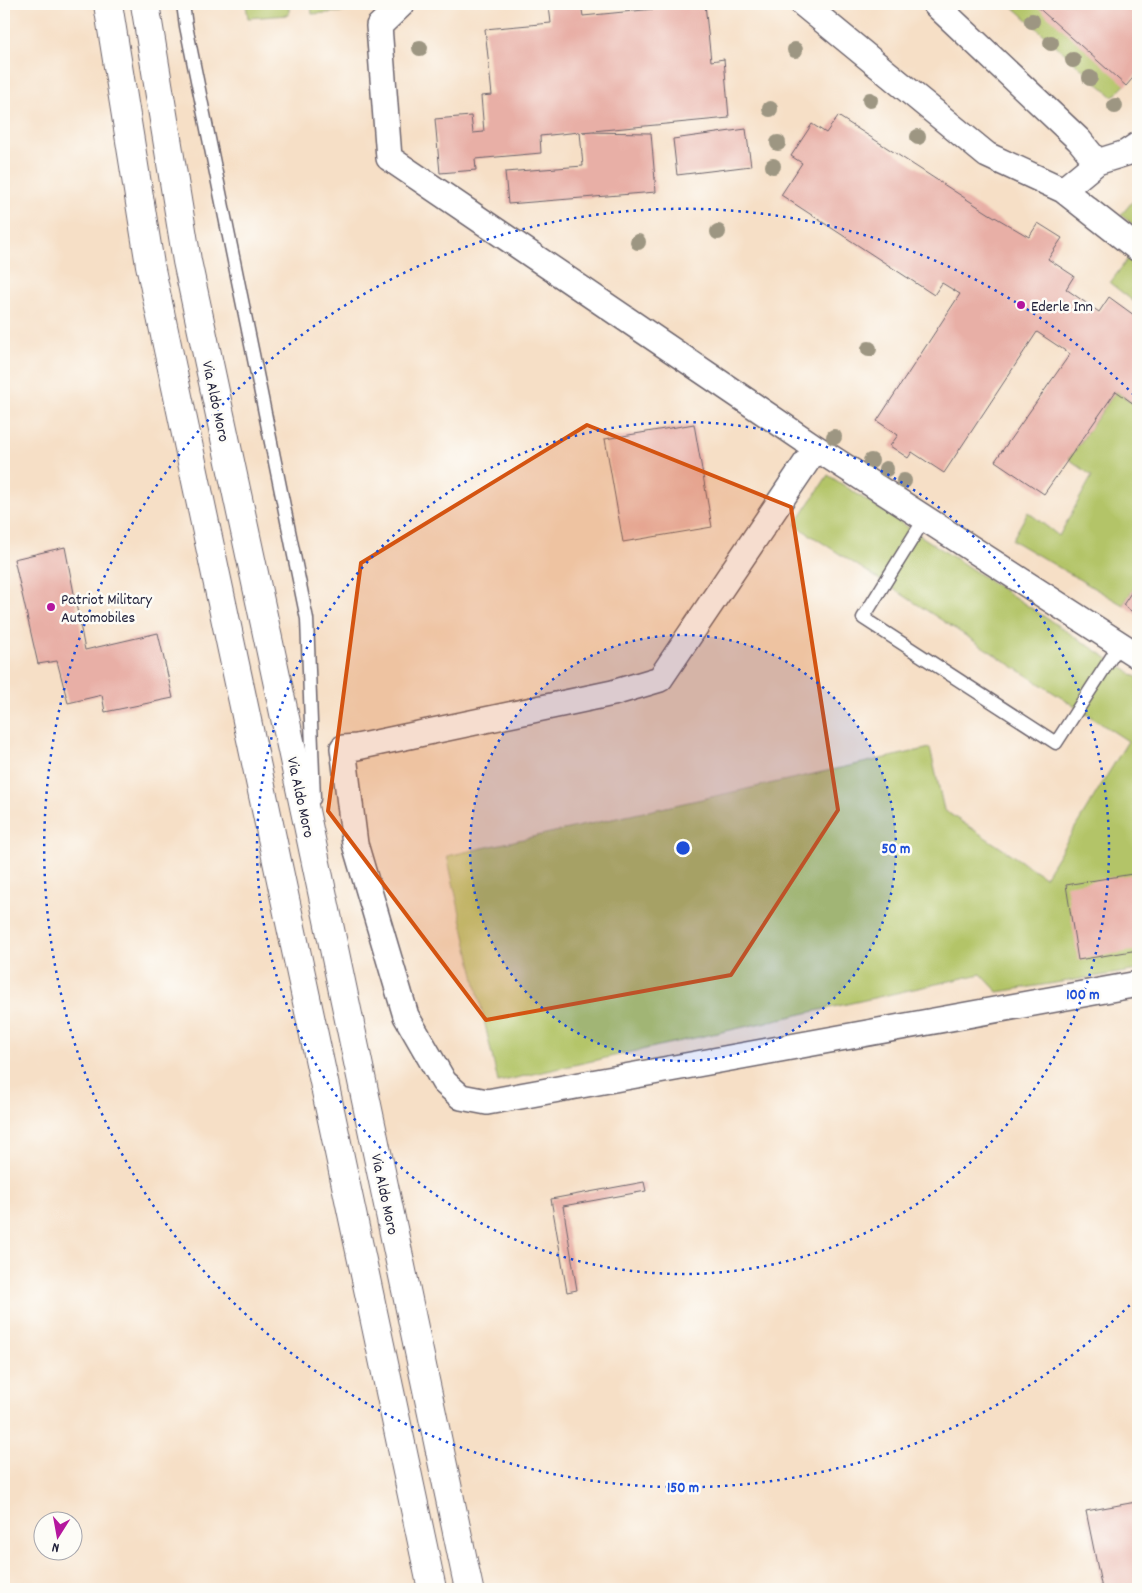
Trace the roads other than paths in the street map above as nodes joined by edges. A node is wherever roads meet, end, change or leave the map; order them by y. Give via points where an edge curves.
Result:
1 (108, 4) edge
2 (145, 4) edge
3 (184, 4) edge
4 (402, 4) edge
5 (803, 4) edge
6 (935, 4) edge
7 (1138, 145) edge
8 (1097, 162) junction
9 (1063, 190) junction
10 (1138, 249) edge
11 (816, 448) junction
12 (926, 518) junction
13 (1129, 650) edge
14 (316, 863) junction
15 (1138, 984) edge
16 (432, 1589) edge
17 (469, 1589) edge

1 - 16 main road via 150,265
2 - 14 main road, Via Aldo Moro via 187,261
3 - 14 lane via 307,619
4 - 11 street via 379,26 389,158
5 - 9 street via 987,155
6 - 8 street via 1079,140
7 - 8 street via 1126,154
8 - 9 street
9 - 10 street
11 - 12 street
11 - 15 street via 660,679 613,693 343,748 356,844 406,1016 444,1082 461,1097 487,1102
12 - 13 street
12 - 13 lane via 863,618 1056,743
14 - 17 main road, Via Aldo Moro

